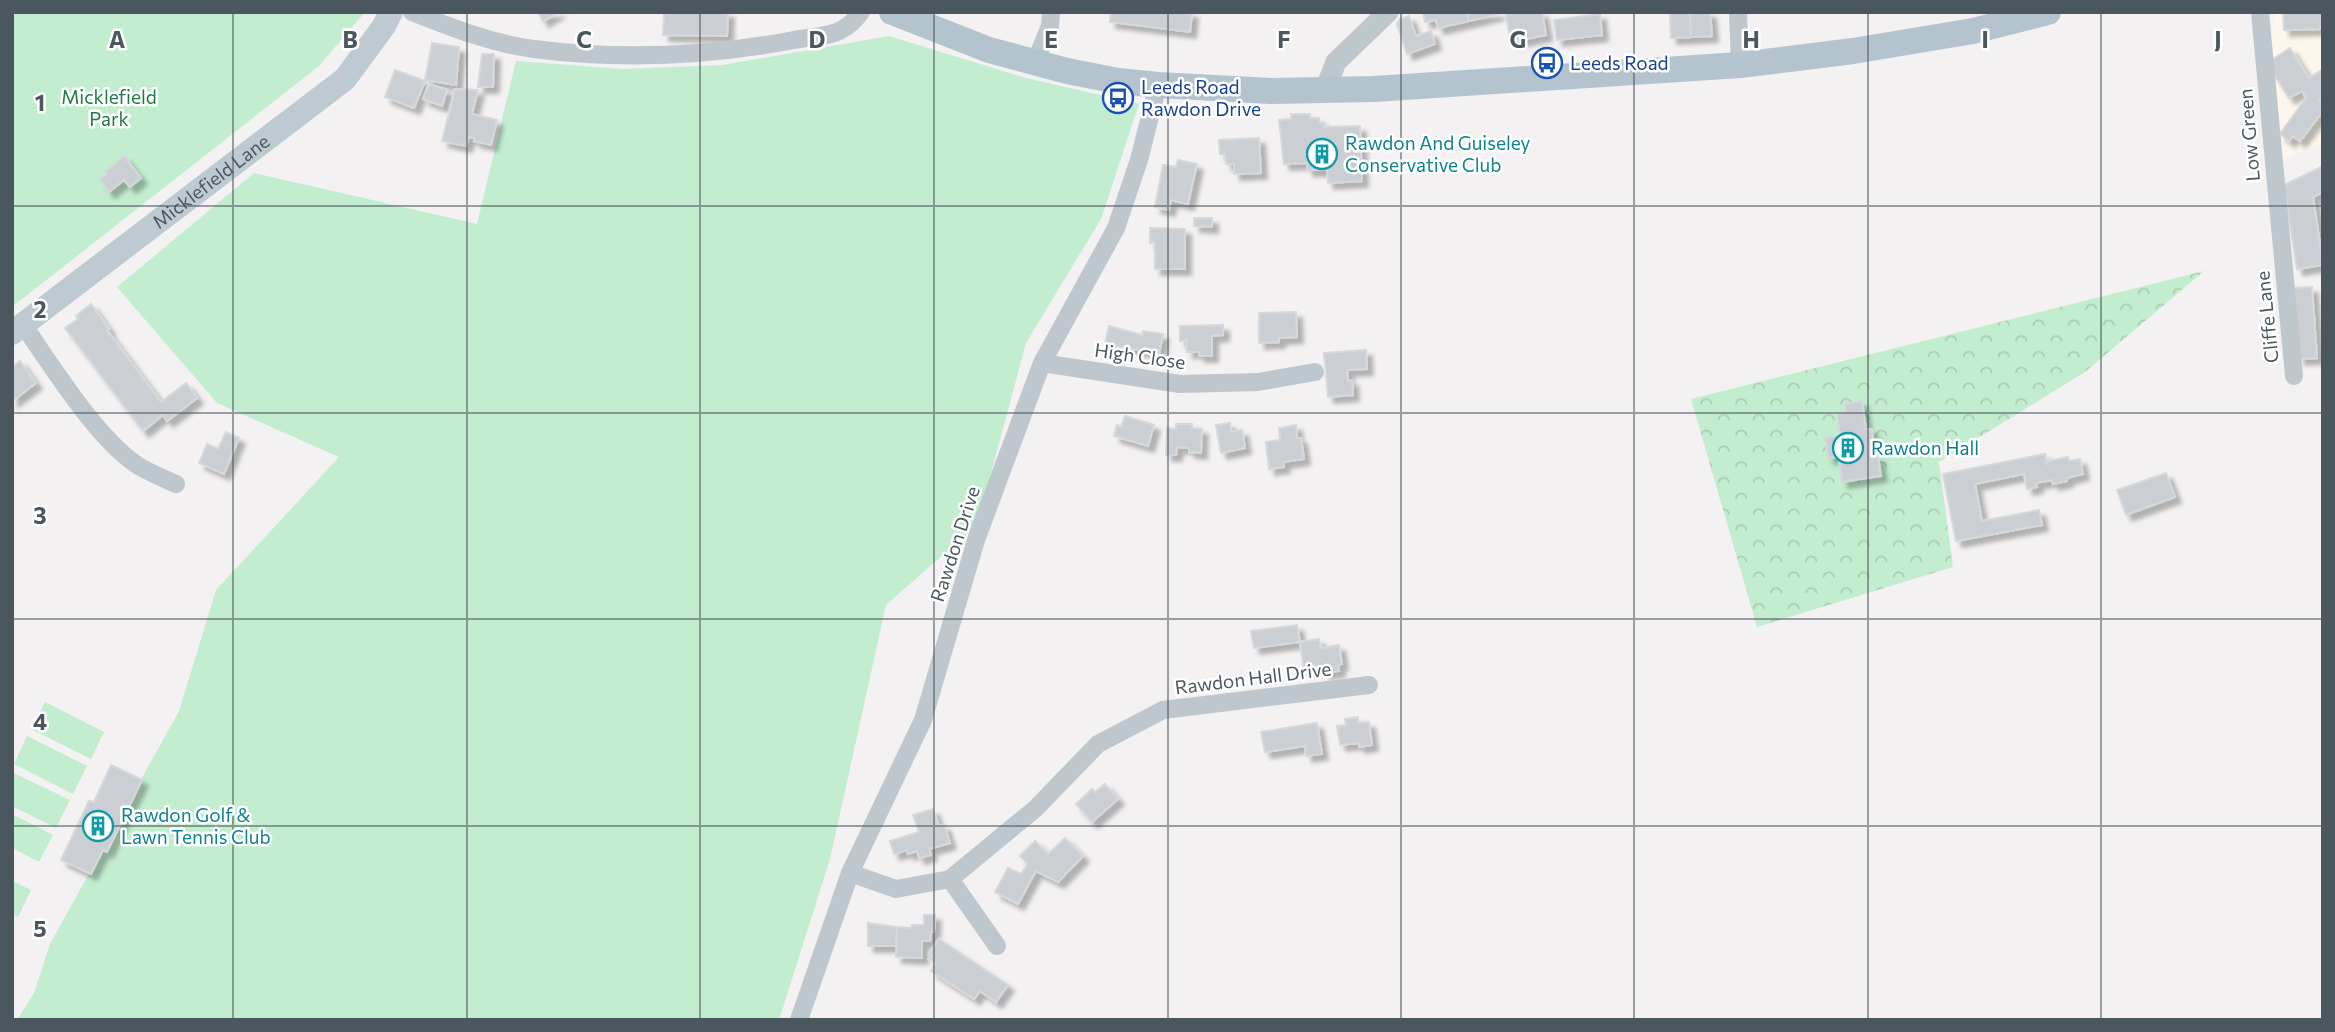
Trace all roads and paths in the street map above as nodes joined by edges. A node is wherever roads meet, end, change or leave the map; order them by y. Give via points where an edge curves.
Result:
1 (391, 12) edge
2 (412, 12) edge
3 (861, 12) edge
4 (892, 12) edge
5 (1051, 12) edge
6 (1388, 12) edge
7 (1738, 12) edge
8 (2048, 12) edge
9 (2260, 12) edge
10 (1035, 63) junction
11 (1740, 65) junction
12 (1158, 85) junction
13 (1325, 90) junction
14 (2281, 254) joint
15 (18, 329) edge
16 (1042, 363) junction
17 (1315, 372) dead end
18 (2294, 376) dead end
19 (176, 484) dead end
20 (1369, 685) dead end
21 (850, 873) junction
22 (950, 879) junction
23 (997, 946) dead end
24 (799, 1020) edge

1 - 15 main road, Micklefield Lane via 345,79
2 - 3 street via 532,49 629,55 783,42 841,30
4 - 10 main road
5 - 10 street via 1051,26
6 - 13 street via 1336,62
7 - 11 street
8 - 11 main road via 1973,31
9 - 14 street, Low Green
10 - 12 main road
11 - 13 main road
12 - 13 main road
12 - 16 street, Rawdon Drive via 1116,228
14 - 18 street, Cliffe Lane
15 - 19 street via 112,442 139,467
16 - 17 street, High Close via 1180,384 1258,382
16 - 21 street, Rawdon Drive via 976,540 923,720
20 - 22 street, Rawdon Hall Drive via 1163,710 1098,744 1035,809
21 - 22 street, Rawdon Hall Drive via 896,889
21 - 24 street, Rawdon Drive
22 - 23 street

